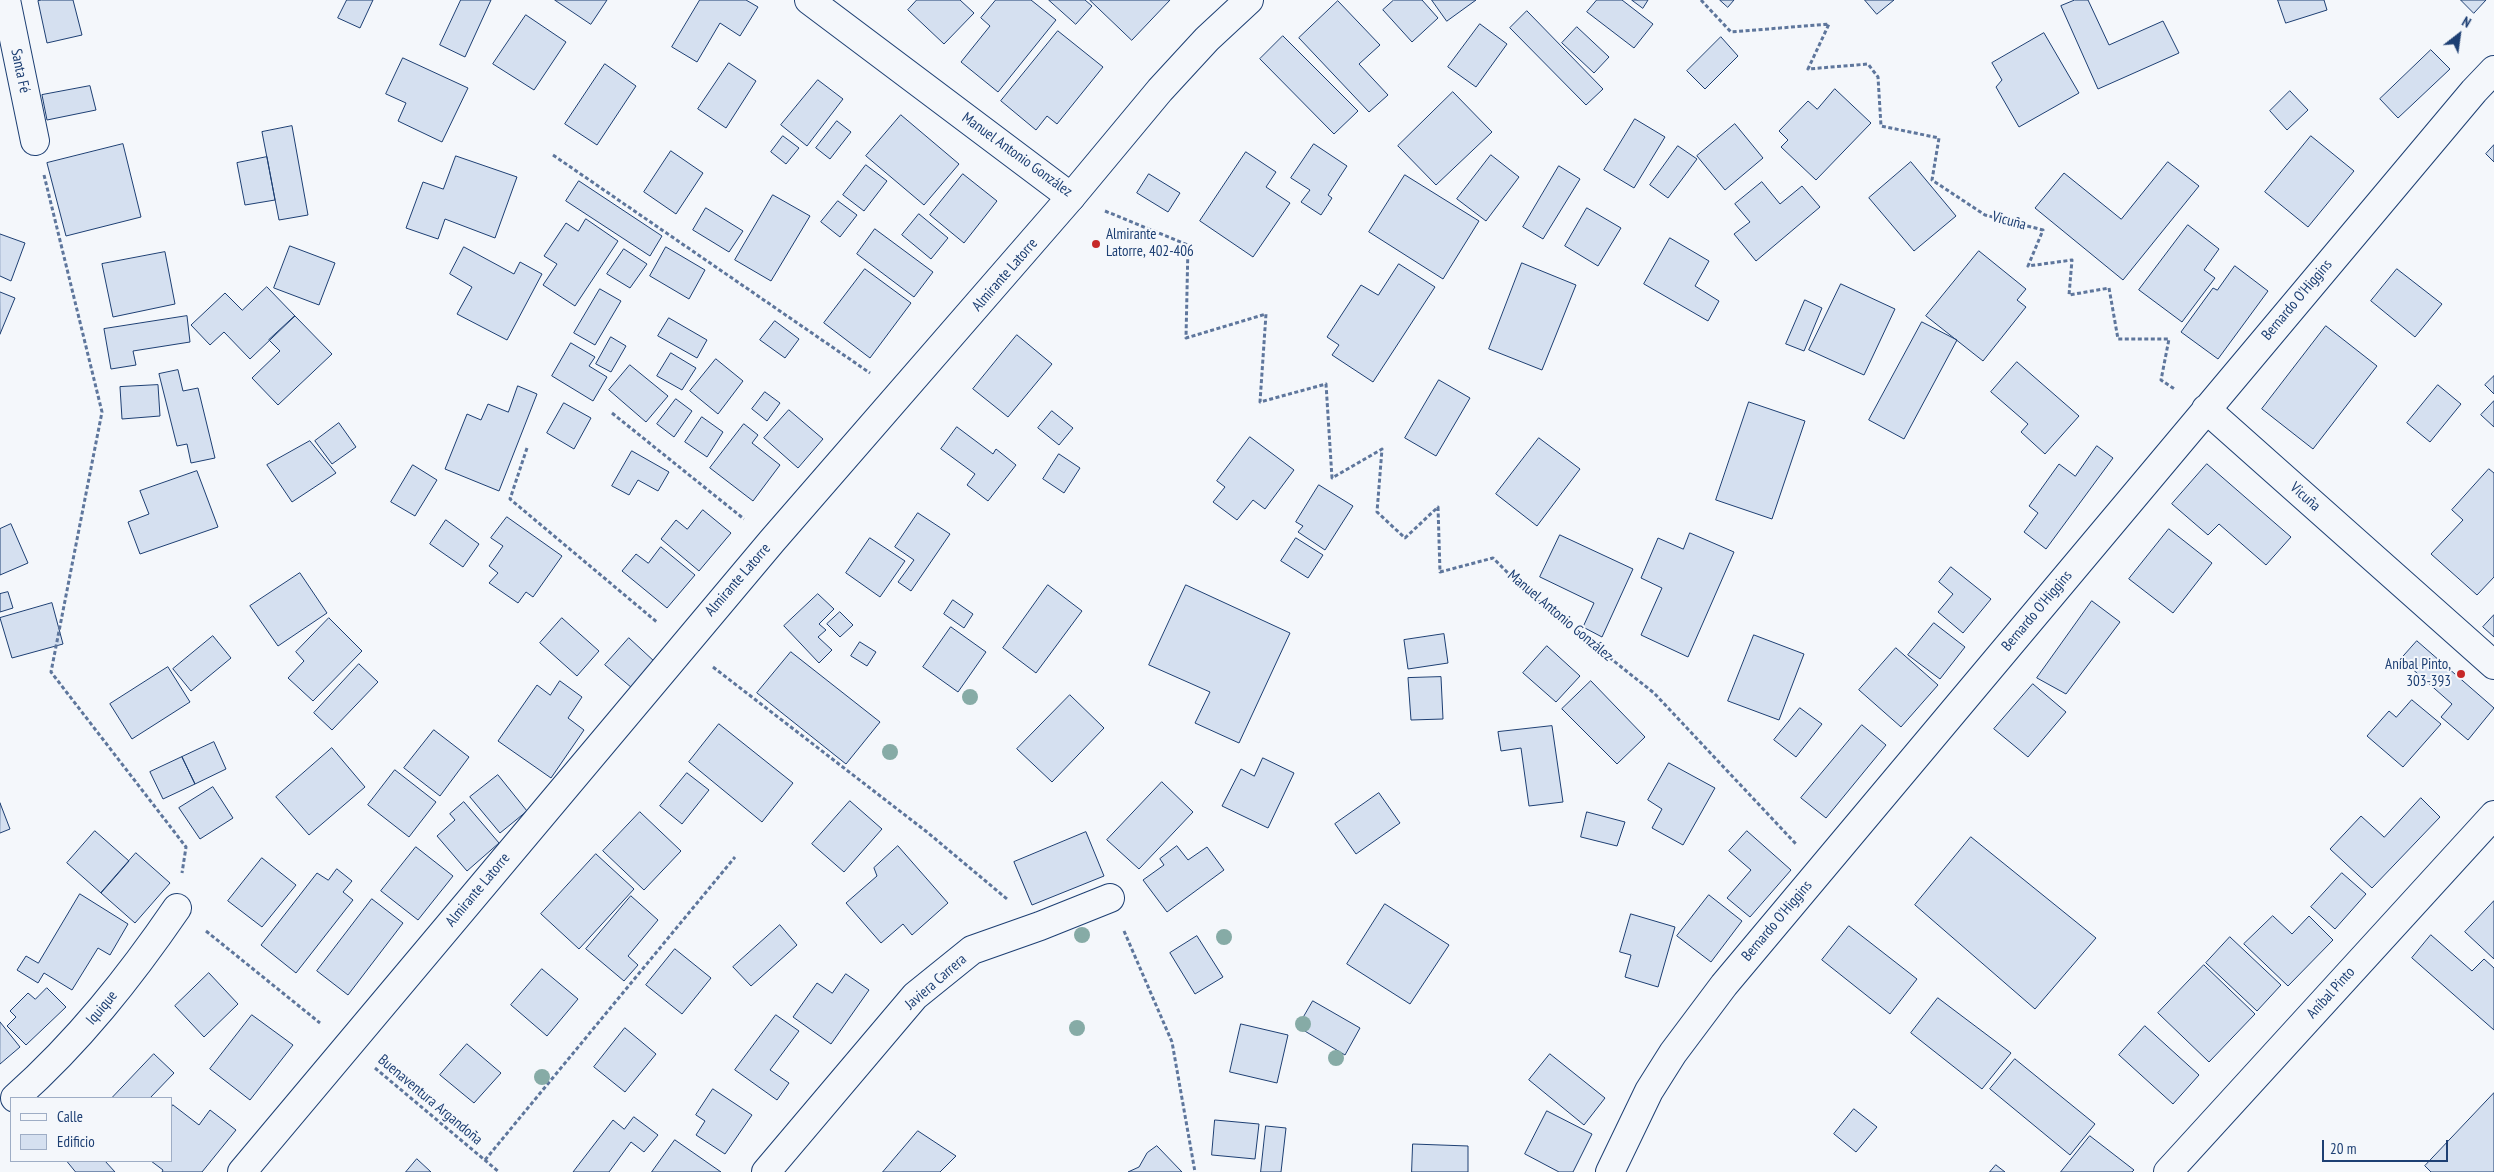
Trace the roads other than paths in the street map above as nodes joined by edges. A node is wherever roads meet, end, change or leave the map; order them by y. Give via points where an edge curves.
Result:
1 (6, 0) edge
2 (809, 0) edge
3 (1249, 0) edge
4 (2494, 70) edge
5 (35, 141) road end
6 (1071, 197) junction
7 (2206, 409) junction
8 (2494, 665) edge
9 (2494, 815) edge
10 (1110, 898) road end
11 (177, 908) road end
12 (15, 1097) edge
13 (10, 1102) edge
14 (0, 1111) edge
15 (242, 1172) edge
16 (766, 1172) edge
17 (1610, 1172) edge
18 (2168, 1172) edge

1 - 5 street, Santa Fé
2 - 6 street, Manuel Antonio González
3 - 6 street, Almirante Latorre via 1160,90
4 - 7 street, Bernardo O'Higgins
6 - 15 street, Almirante Latorre via 683,644
7 - 8 street, Vicuña
7 - 17 street, Bernardo O'Higgins via 1724,984 1648,1091
9 - 18 street, Aníbal Pinto
10 - 16 street, Javiera Carrera via 972,950 915,996
11 - 12 street, Iquique via 137,966 93,1020 45,1071
13 - 14 street

